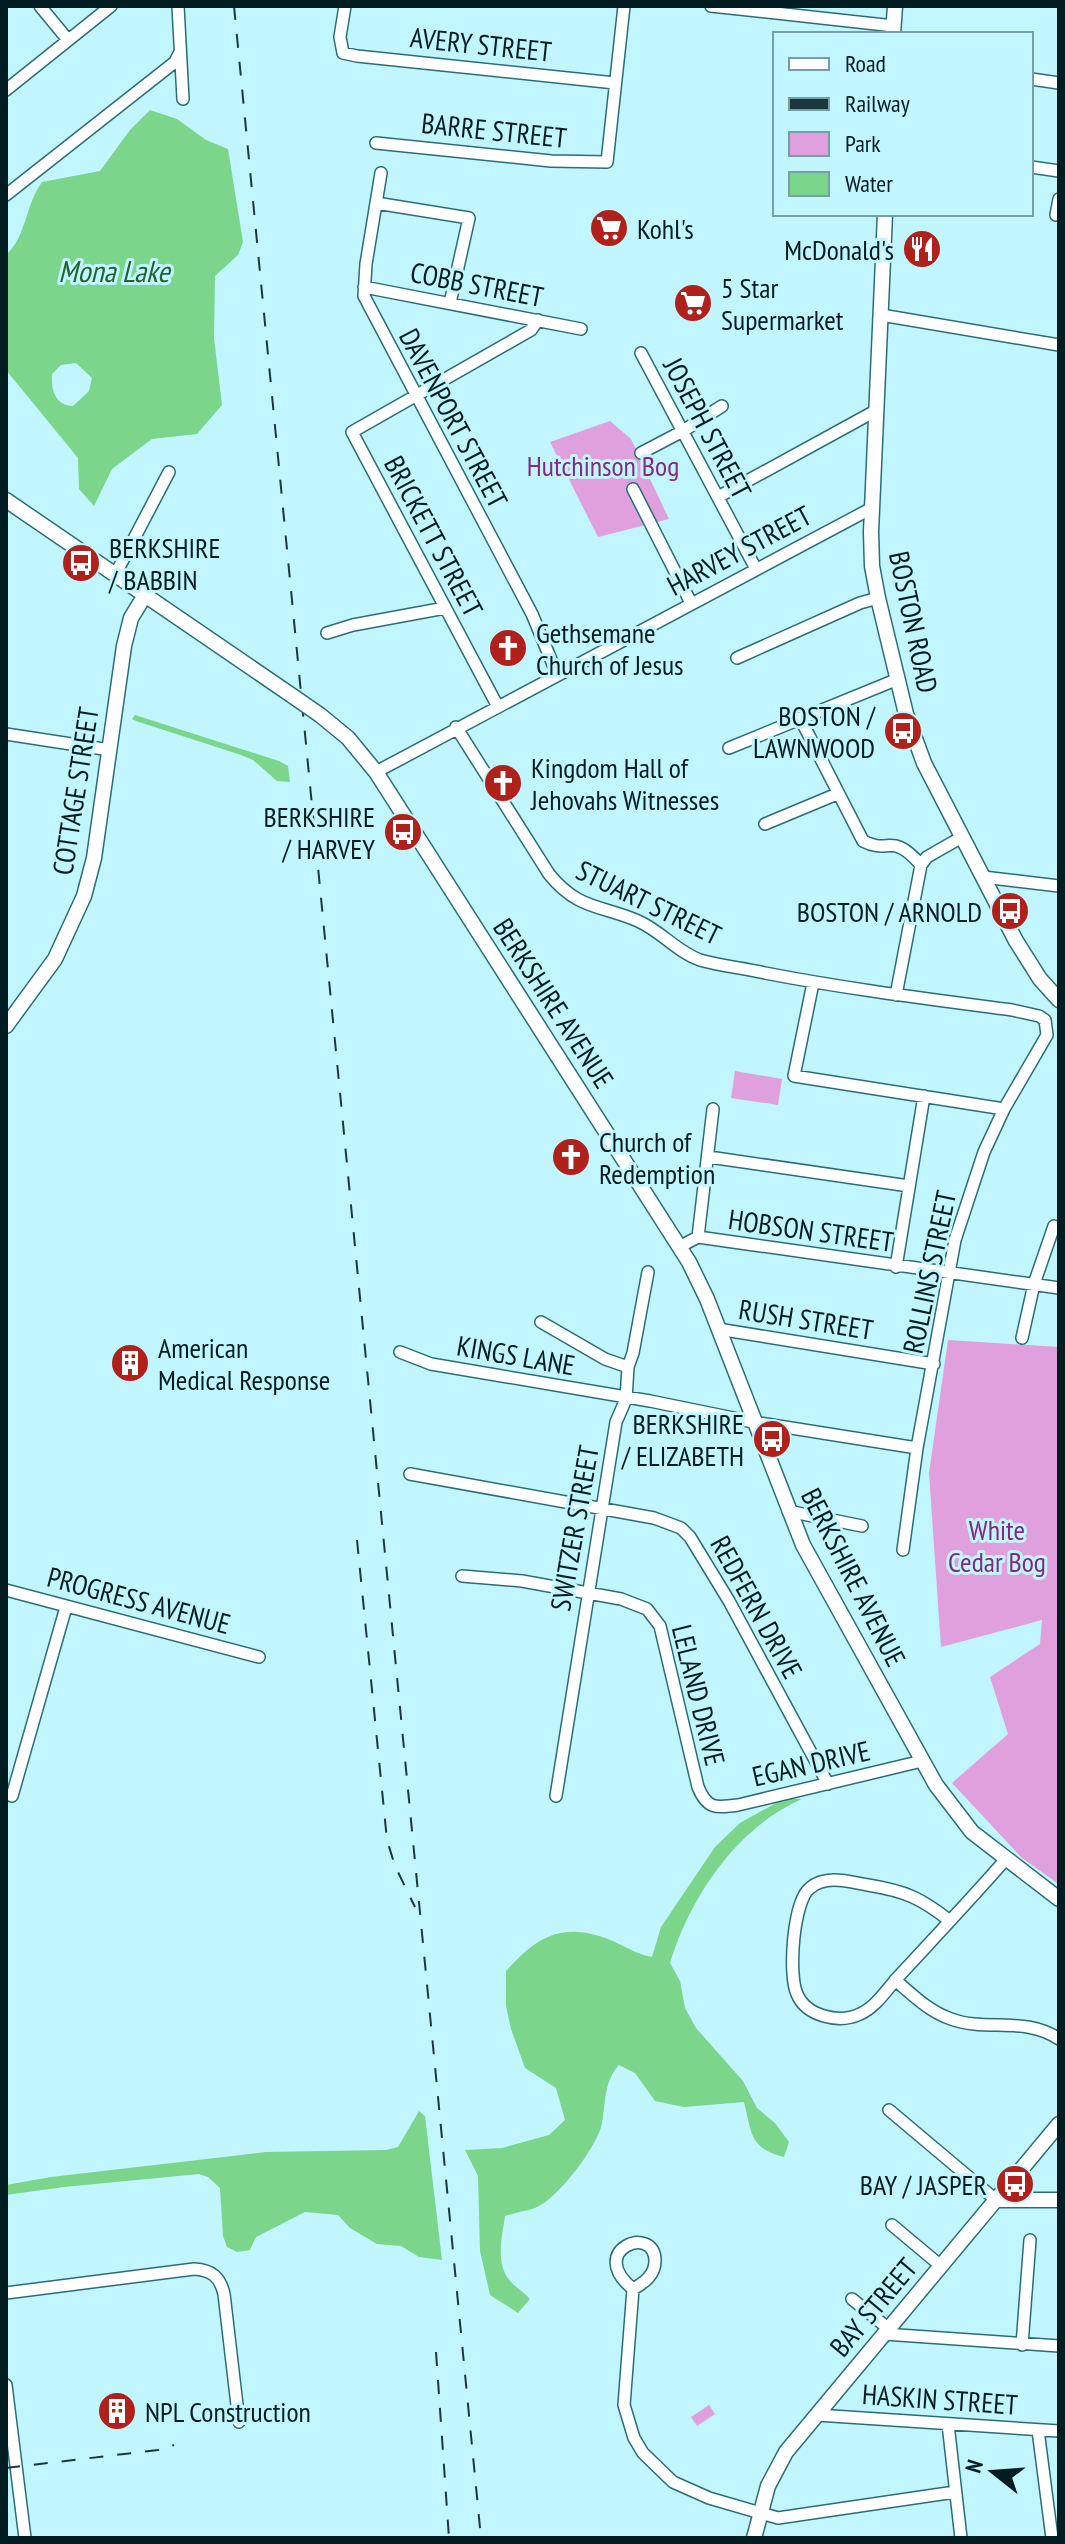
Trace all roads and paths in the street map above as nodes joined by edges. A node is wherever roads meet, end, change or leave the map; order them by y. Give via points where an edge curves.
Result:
1 (40, 6) edge
2 (111, 6) edge
3 (178, 6) edge
4 (345, 6) edge
5 (624, 6) edge
6 (711, 6) edge
7 (895, 6) edge
8 (894, 30) edge
9 (68, 40) junction
10 (180, 52) junction
11 (1033, 79) edge
12 (615, 83) junction
13 (1059, 83) edge
14 (6, 90) edge
15 (183, 99) dead end
16 (376, 143) dead end
17 (1033, 167) edge
18 (1059, 171) edge
19 (381, 173) dead end
20 (6, 195) edge
21 (1059, 199) edge
22 (376, 203) junction
23 (1056, 215) dead end
24 (885, 216) edge
25 (364, 287) junction
26 (450, 303) junction
27 (881, 315) junction
28 (538, 320) junction
29 (581, 329) dead end
30 (1059, 345) edge
31 (641, 353) dead end
32 (415, 395) junction
33 (722, 406) dead end
34 (877, 410) junction
35 (683, 431) junction
36 (641, 453) dead end
37 (169, 472) dead end
38 (633, 489) dead end
39 (718, 497) junction
40 (6, 500) edge
41 (872, 508) junction
42 (756, 569) junction
43 (115, 575) junction
44 (145, 595) junction
45 (878, 598) junction
46 (691, 603) junction
47 (445, 608) junction
48 (327, 633) dead end
49 (737, 658) dead end
50 (557, 674) junction
51 (898, 679) junction
52 (497, 705) junction
53 (800, 718) junction
54 (456, 727) junction
55 (6, 734) edge
56 (729, 748) dead end
57 (110, 750) junction
58 (376, 772) junction
59 (837, 794) junction
60 (765, 824) dead end
61 (962, 837) junction
62 (921, 865) junction
63 (983, 877) junction
64 (1059, 886) edge
65 (813, 983) junction
66 (896, 995) junction
67 (1059, 1000) edge
68 (1045, 1020) joint
69 (6, 1026) edge
70 (924, 1096) junction
71 (713, 1109) dead end
72 (1004, 1109) junction
73 (709, 1157) junction
74 (909, 1186) junction
75 (1054, 1226) dead end
76 (698, 1237) junction
77 (679, 1247) junction
78 (896, 1267) junction
79 (648, 1272) dead end
80 (950, 1272) junction
81 (1034, 1284) junction
82 (1059, 1288) edge
83 (541, 1322) dead end
84 (718, 1329) junction
85 (1022, 1338) dead end
86 (400, 1352) dead end
87 (934, 1364) junction
88 (628, 1367) junction
89 (626, 1399) junction
90 (753, 1422) junction
91 (917, 1448) junction
92 (410, 1474) dead end
93 (602, 1509) junction
94 (788, 1511) junction
95 (862, 1526) dead end
96 (903, 1550) dead end
97 (462, 1576) dead end
98 (6, 1590) edge
99 (587, 1592) junction
100 (66, 1607) junction
101 (259, 1657) dead end
102 (922, 1761) junction
103 (828, 1784) junction
104 (12, 1796) dead end
105 (556, 1796) dead end
106 (710, 1805) joint
107 (1006, 1859) junction
108 (1059, 1899) edge
109 (950, 1921) junction
110 (895, 1980) junction
111 (1059, 2039) edge
112 (889, 2110) dead end
113 (1059, 2124) edge
114 (996, 2200) junction
115 (1059, 2200) edge
116 (892, 2225) dead end
117 (1030, 2240) dead end
118 (941, 2266) junction
119 (633, 2289) dead end
120 (6, 2293) edge
121 (852, 2299) dead end
122 (886, 2332) junction
123 (1022, 2345) junction
124 (1059, 2346) edge
125 (6, 2385) edge
126 (817, 2415) junction
127 (239, 2422) dead end
128 (948, 2424) junction
129 (1038, 2430) junction
130 (1059, 2431) edge
131 (955, 2492) junction
132 (759, 2514) junction
133 (25, 2538) edge
134 (754, 2538) edge
135 (961, 2538) edge
136 (1052, 2538) edge

1 - 9 street
2 - 9 street
3 - 10 street
4 - 12 street, AVERY STREET via 343,53
5 - 12 street
6 - 8 street
7 - 8 main road
9 - 14 street
10 - 15 street
10 - 20 street via 175,62
11 - 13 street
12 - 16 street, BARRE STREET via 607,162
17 - 18 street
19 - 22 street, DAVENPORT STREET
21 - 23 street
22 - 25 street, DAVENPORT STREET
22 - 26 street via 469,218
24 - 27 main road, BOSTON ROAD
25 - 26 street, COBB STREET
25 - 32 street, DAVENPORT STREET
26 - 28 street, COBB STREET
27 - 30 street
27 - 34 main road, BOSTON ROAD
28 - 29 street, COBB STREET
28 - 32 street via 531,330
31 - 35 street, JOSEPH STREET
32 - 47 street, BRICKETT STREET via 352,432
32 - 50 street, DAVENPORT STREET via 532,614
33 - 35 street
34 - 39 street
34 - 41 main road, BOSTON ROAD
35 - 36 street
35 - 39 street, JOSEPH STREET
37 - 43 street
38 - 46 street
39 - 42 street, JOSEPH STREET
40 - 43 main road, BERKSHIRE AVENUE
41 - 42 street, HARVEY STREET
41 - 45 main road, BOSTON ROAD
42 - 46 street, HARVEY STREET
43 - 44 main road, BERKSHIRE AVENUE
44 - 57 main road, COTTAGE STREET via 127,630
44 - 58 main road, BERKSHIRE AVENUE, bridge via 320,715
45 - 49 street
45 - 51 main road, BOSTON ROAD
46 - 50 street, HARVEY STREET
47 - 48 street
47 - 52 street, BRICKETT STREET
50 - 52 street, HARVEY STREET
51 - 53 street
51 - 61 main road, BOSTON ROAD via 924,763
52 - 54 street, HARVEY STREET
53 - 56 street
53 - 59 street
54 - 58 street, HARVEY STREET
54 - 65 street, STUART STREET via 549,874 571,896 647,926 696,959
55 - 57 street
57 - 69 main road, COTTAGE STREET via 94,858 79,912 55,959
58 - 77 main road, BERKSHIRE AVENUE
59 - 60 street
59 - 62 street via 863,841 899,845
61 - 62 street
61 - 63 main road, BOSTON ROAD
62 - 66 street
63 - 64 street
63 - 67 main road, BOSTON ROAD via 1026,958
65 - 66 street, STUART STREET
65 - 70 street via 794,1076
66 - 68 street, STUART STREET via 1012,1010
68 - 72 street, ROLLINS STREET via 1047,1035
70 - 72 street
70 - 74 street
71 - 73 street
72 - 80 street, ROLLINS STREET via 968,1197
73 - 74 street
73 - 76 street
74 - 78 street
75 - 81 street
76 - 77 street
76 - 78 street, HOBSON STREET
77 - 84 main road, BERKSHIRE AVENUE
78 - 80 street, HOBSON STREET
79 - 88 street, SWITZER STREET
80 - 81 street, HOBSON STREET
80 - 87 street, ROLLINS STREET
81 - 82 street, HOBSON STREET
81 - 85 street
83 - 88 street
84 - 87 street, RUSH STREET
84 - 90 main road, BERKSHIRE AVENUE
86 - 89 street, KINGS LANE via 431,1364
87 - 91 street, ROLLINS STREET
88 - 89 street, SWITZER STREET
89 - 90 street, KINGS LANE
89 - 93 street, SWITZER STREET via 616,1422
90 - 91 street, KINGS LANE
90 - 94 main road, BERKSHIRE AVENUE
91 - 96 street, ROLLINS STREET
92 - 93 street, REDFERN DRIVE
93 - 99 street, SWITZER STREET
93 - 103 street, REDFERN DRIVE via 664,1521 690,1537
94 - 95 street
94 - 102 main road, BERKSHIRE AVENUE
97 - 99 street
98 - 100 street, PROGRESS AVENUE
99 - 105 street, SWITZER STREET
99 - 106 street, LELAND DRIVE via 635,1603 654,1616 698,1787
100 - 101 street, PROGRESS AVENUE
100 - 104 street
102 - 103 street, EGAN DRIVE
102 - 107 main road, BERKSHIRE AVENUE via 959,1818
103 - 106 street, EGAN DRIVE via 738,1805
107 - 108 main road, BERKSHIRE AVENUE
107 - 109 street
109 - 110 street
109 - 110 street via 901,1890 836,1880 810,1888 798,1908 793,1965 801,2002 823,2016 852,2017 872,2006
110 - 111 street via 924,2005 953,2020 1031,2026
112 - 114 street
113 - 114 main road, BAY STREET
114 - 115 main road
114 - 118 main road, BAY STREET
116 - 118 street
117 - 123 street
118 - 122 main road, BAY STREET
119 - 132 street via 624,2405 634,2438 673,2482
120 - 127 street via 194,2269 211,2273 224,2294
121 - 122 street
122 - 123 street
122 - 126 main road, BAY STREET
123 - 124 street
125 - 133 street
126 - 128 street, HASKIN STREET
126 - 132 main road, BAY STREET via 774,2470
128 - 129 street, HASKIN STREET
128 - 131 street
129 - 130 street, HASKIN STREET
129 - 136 street
131 - 132 street via 778,2518
131 - 135 street
132 - 134 main road, BAY STREET

